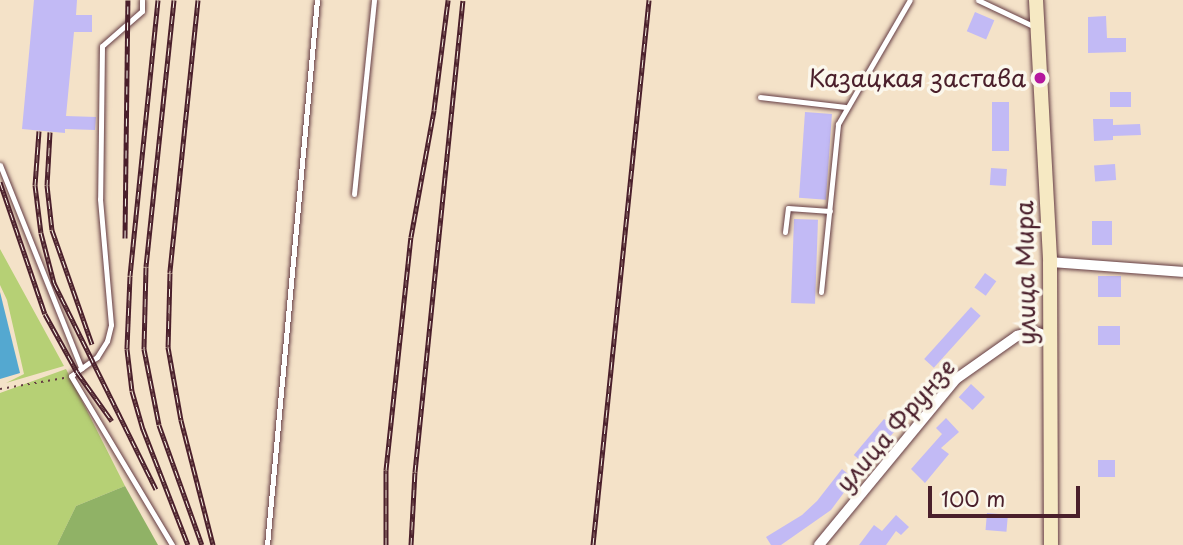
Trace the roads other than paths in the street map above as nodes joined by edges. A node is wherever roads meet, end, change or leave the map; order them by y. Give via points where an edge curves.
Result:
1 (142, 0) edge
2 (317, 0) edge
3 (374, 0) edge
4 (910, 0) edge
5 (978, 0) edge
6 (1036, 0) edge
7 (1038, 29) junction
8 (760, 97) dead end
9 (845, 107) junction
10 (0, 165) edge
11 (354, 194) dead end
12 (830, 211) junction
13 (785, 232) dead end
14 (1050, 262) junction
15 (1183, 272) edge
16 (821, 292) dead end
17 (1049, 337) junction
18 (81, 368) junction
19 (173, 545) edge
20 (267, 545) edge
21 (819, 545) edge
22 (1051, 545) edge

1 - 18 lane via 142,11 102,46 100,199 111,325 102,351
2 - 20 lane
3 - 11 lane
4 - 9 lane
5 - 7 lane
6 - 7 main road, улица Мира
7 - 14 main road, улица Мира
8 - 9 lane
9 - 12 lane via 838,124
10 - 18 lane
12 - 13 lane via 788,208
12 - 16 lane
14 - 15 street
14 - 17 main road, улица Мира
17 - 21 street, улица Фрунзе via 1033,331 1017,336 956,379
17 - 22 main road, улица Мира
18 - 19 lane via 71,376

